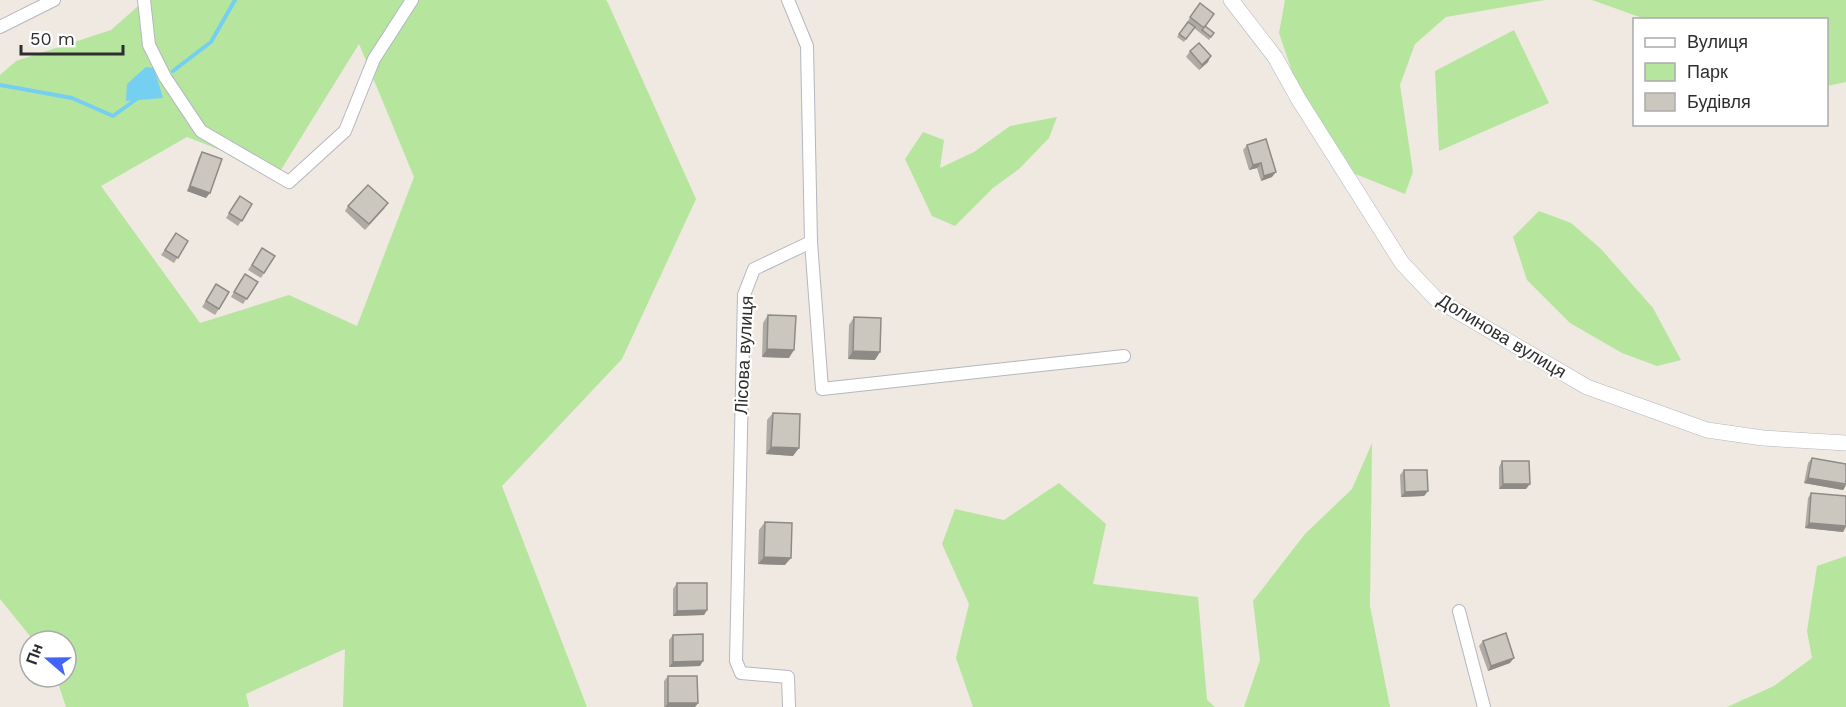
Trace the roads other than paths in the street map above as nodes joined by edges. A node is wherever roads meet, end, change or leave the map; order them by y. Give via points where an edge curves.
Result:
1 (54, 0) edge
2 (144, 0) edge
3 (412, 0) edge
4 (788, 0) edge
5 (1231, 0) edge
6 (0, 27) edge
7 (811, 242) junction
8 (1124, 356) dead end
9 (1846, 443) edge
10 (1458, 611) dead end
11 (789, 707) edge
12 (1484, 707) edge

1 - 6 street
2 - 3 street via 149,45 201,131 289,182 345,131 374,59
4 - 7 street via 807,46
5 - 9 street, Долинова вулиця via 1275,57 1402,263 1436,299 1587,387 1707,430
7 - 8 street via 822,389
7 - 11 street, Лісова вулиця via 754,269 744,295 736,661 741,673 788,677
10 - 12 street

